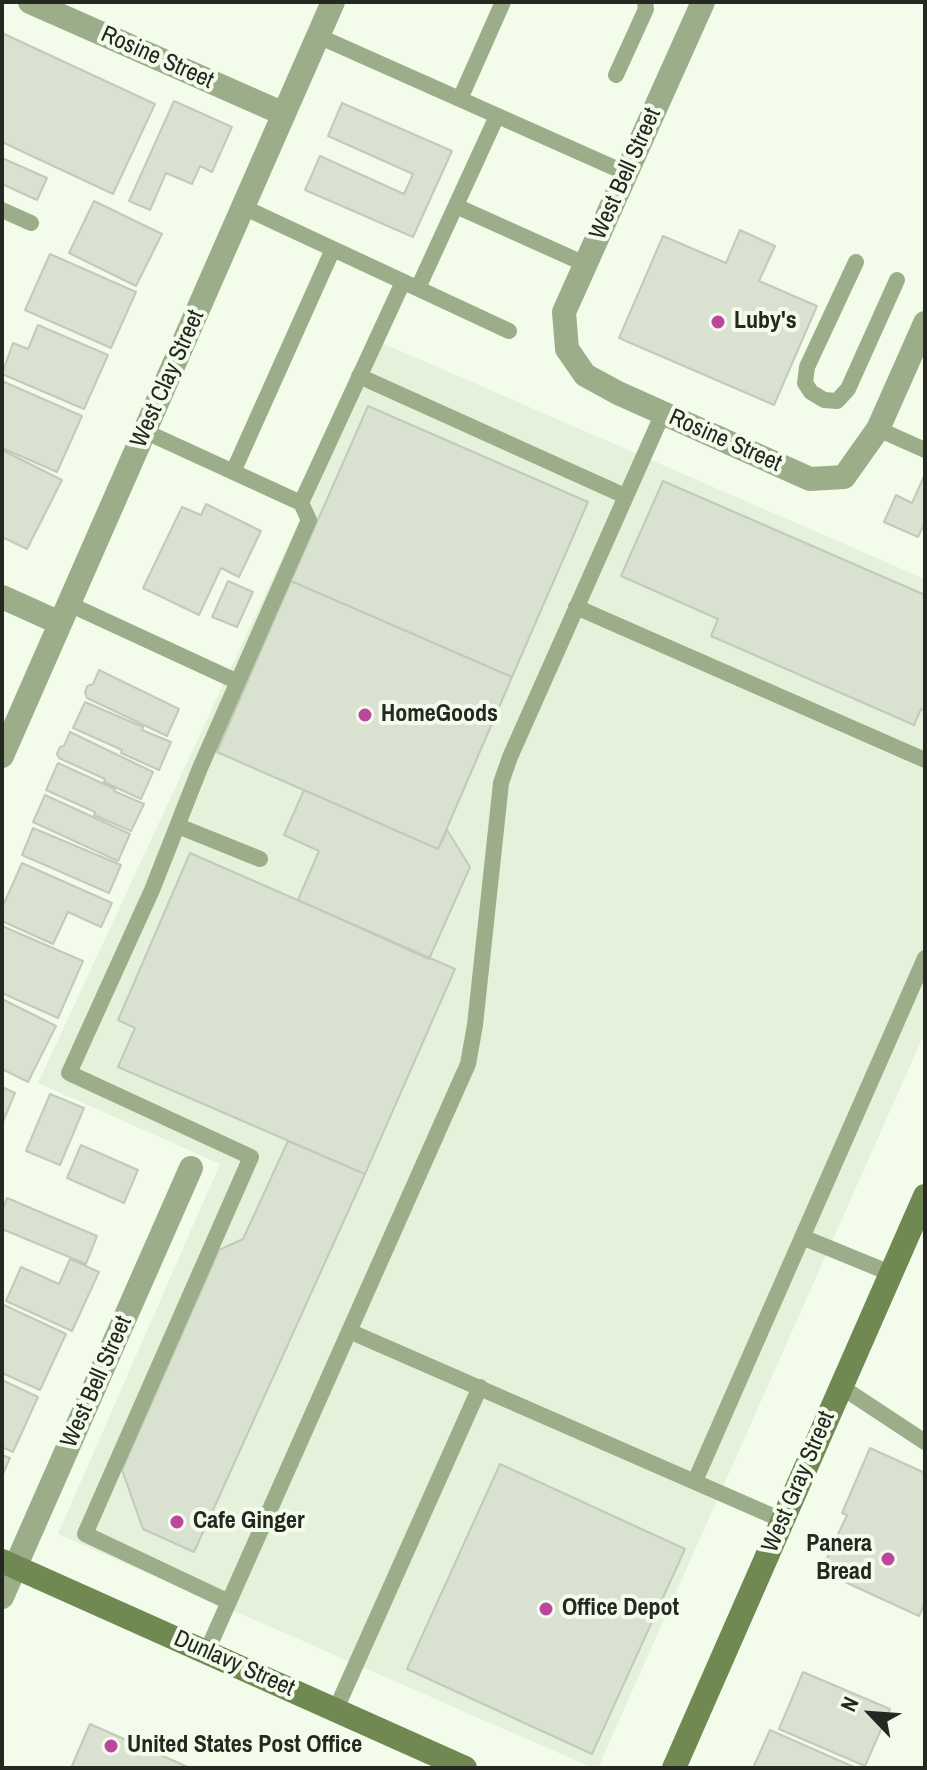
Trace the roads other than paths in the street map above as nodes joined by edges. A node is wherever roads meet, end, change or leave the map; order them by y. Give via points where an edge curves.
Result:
1 (30, 2) edge
2 (333, 2) edge
3 (503, 2) edge
4 (645, 2) edge
5 (703, 2) edge
6 (318, 36) junction
7 (616, 75) dead end
8 (460, 99) junction
9 (284, 114) junction
10 (497, 116) junction
11 (626, 173) junction
12 (456, 206) junction
13 (243, 207) junction
14 (2, 210) edge
15 (31, 223) dead end
16 (333, 249) junction
17 (856, 262) dead end
18 (585, 264) junction
19 (897, 280) dead end
20 (411, 285) junction
21 (925, 323) edge
22 (509, 331) dead end
23 (567, 349) joint
24 (359, 376) junction
25 (663, 413) junction
26 (878, 429) junction
27 (144, 431) junction
28 (925, 450) edge
29 (233, 472) junction
30 (625, 496) junction
31 (301, 503) junction
32 (2, 597) edge
33 (576, 607) junction
34 (64, 614) junction
35 (238, 682) junction
36 (2, 756) edge
37 (925, 760) edge
38 (178, 826) junction
39 (260, 859) dead end
40 (925, 958) edge
41 (191, 1168) dead end
42 (925, 1196) edge
43 (802, 1237) junction
44 (890, 1273) junction
45 (349, 1331) junction
46 (840, 1386) junction
47 (480, 1387) junction
48 (925, 1442) edge
49 (695, 1481) junction
50 (782, 1520) junction
51 (9, 1564) edge
52 (2, 1597) edge
53 (229, 1602) junction
54 (207, 1651) junction
55 (336, 1709) junction
56 (465, 1768) edge
57 (674, 1768) edge

1 - 9 street, Rosine Street
2 - 6 street, West Clay Street
3 - 8 lane
4 - 7 lane
5 - 11 street, West Bell Street
6 - 8 lane
6 - 9 street, West Clay Street
8 - 10 lane
9 - 13 street, West Clay Street
10 - 11 lane
10 - 12 lane
11 - 18 street, West Bell Street
12 - 18 lane
12 - 20 lane
13 - 16 lane
13 - 27 street, West Clay Street
14 - 15 lane
16 - 20 lane
16 - 29 lane
17 - 19 lane via 807,367 805,383 824,400 837,401 848,389
18 - 23 street, West Bell Street via 564,312
20 - 22 lane
20 - 24 lane
21 - 26 street
23 - 25 street, Rosine Street via 585,375
24 - 30 lane
24 - 31 lane
25 - 26 street, Rosine Street via 810,479 844,477
25 - 30 lane
26 - 28 lane
27 - 29 lane
27 - 34 street, West Clay Street
29 - 31 lane
30 - 33 lane
31 - 35 lane via 309,520
32 - 34 street
33 - 37 lane
33 - 45 lane via 501,783 468,1064
34 - 35 lane
34 - 36 street, West Clay Street
35 - 38 lane
38 - 39 lane
38 - 53 lane via 69,1073 251,1157 85,1534
40 - 43 lane
41 - 51 street, West Bell Street
42 - 44 main road, West Gray Street
43 - 44 lane
43 - 49 lane
44 - 46 main road, West Gray Street
45 - 47 lane
45 - 53 lane
46 - 48 lane
46 - 50 main road, West Gray Street
47 - 49 lane
47 - 55 lane
49 - 50 lane
50 - 57 main road, West Gray Street
51 - 52 street, West Bell Street
51 - 54 main road, Dunlavy Street
53 - 54 lane
54 - 55 main road, Dunlavy Street
55 - 56 main road, Dunlavy Street

